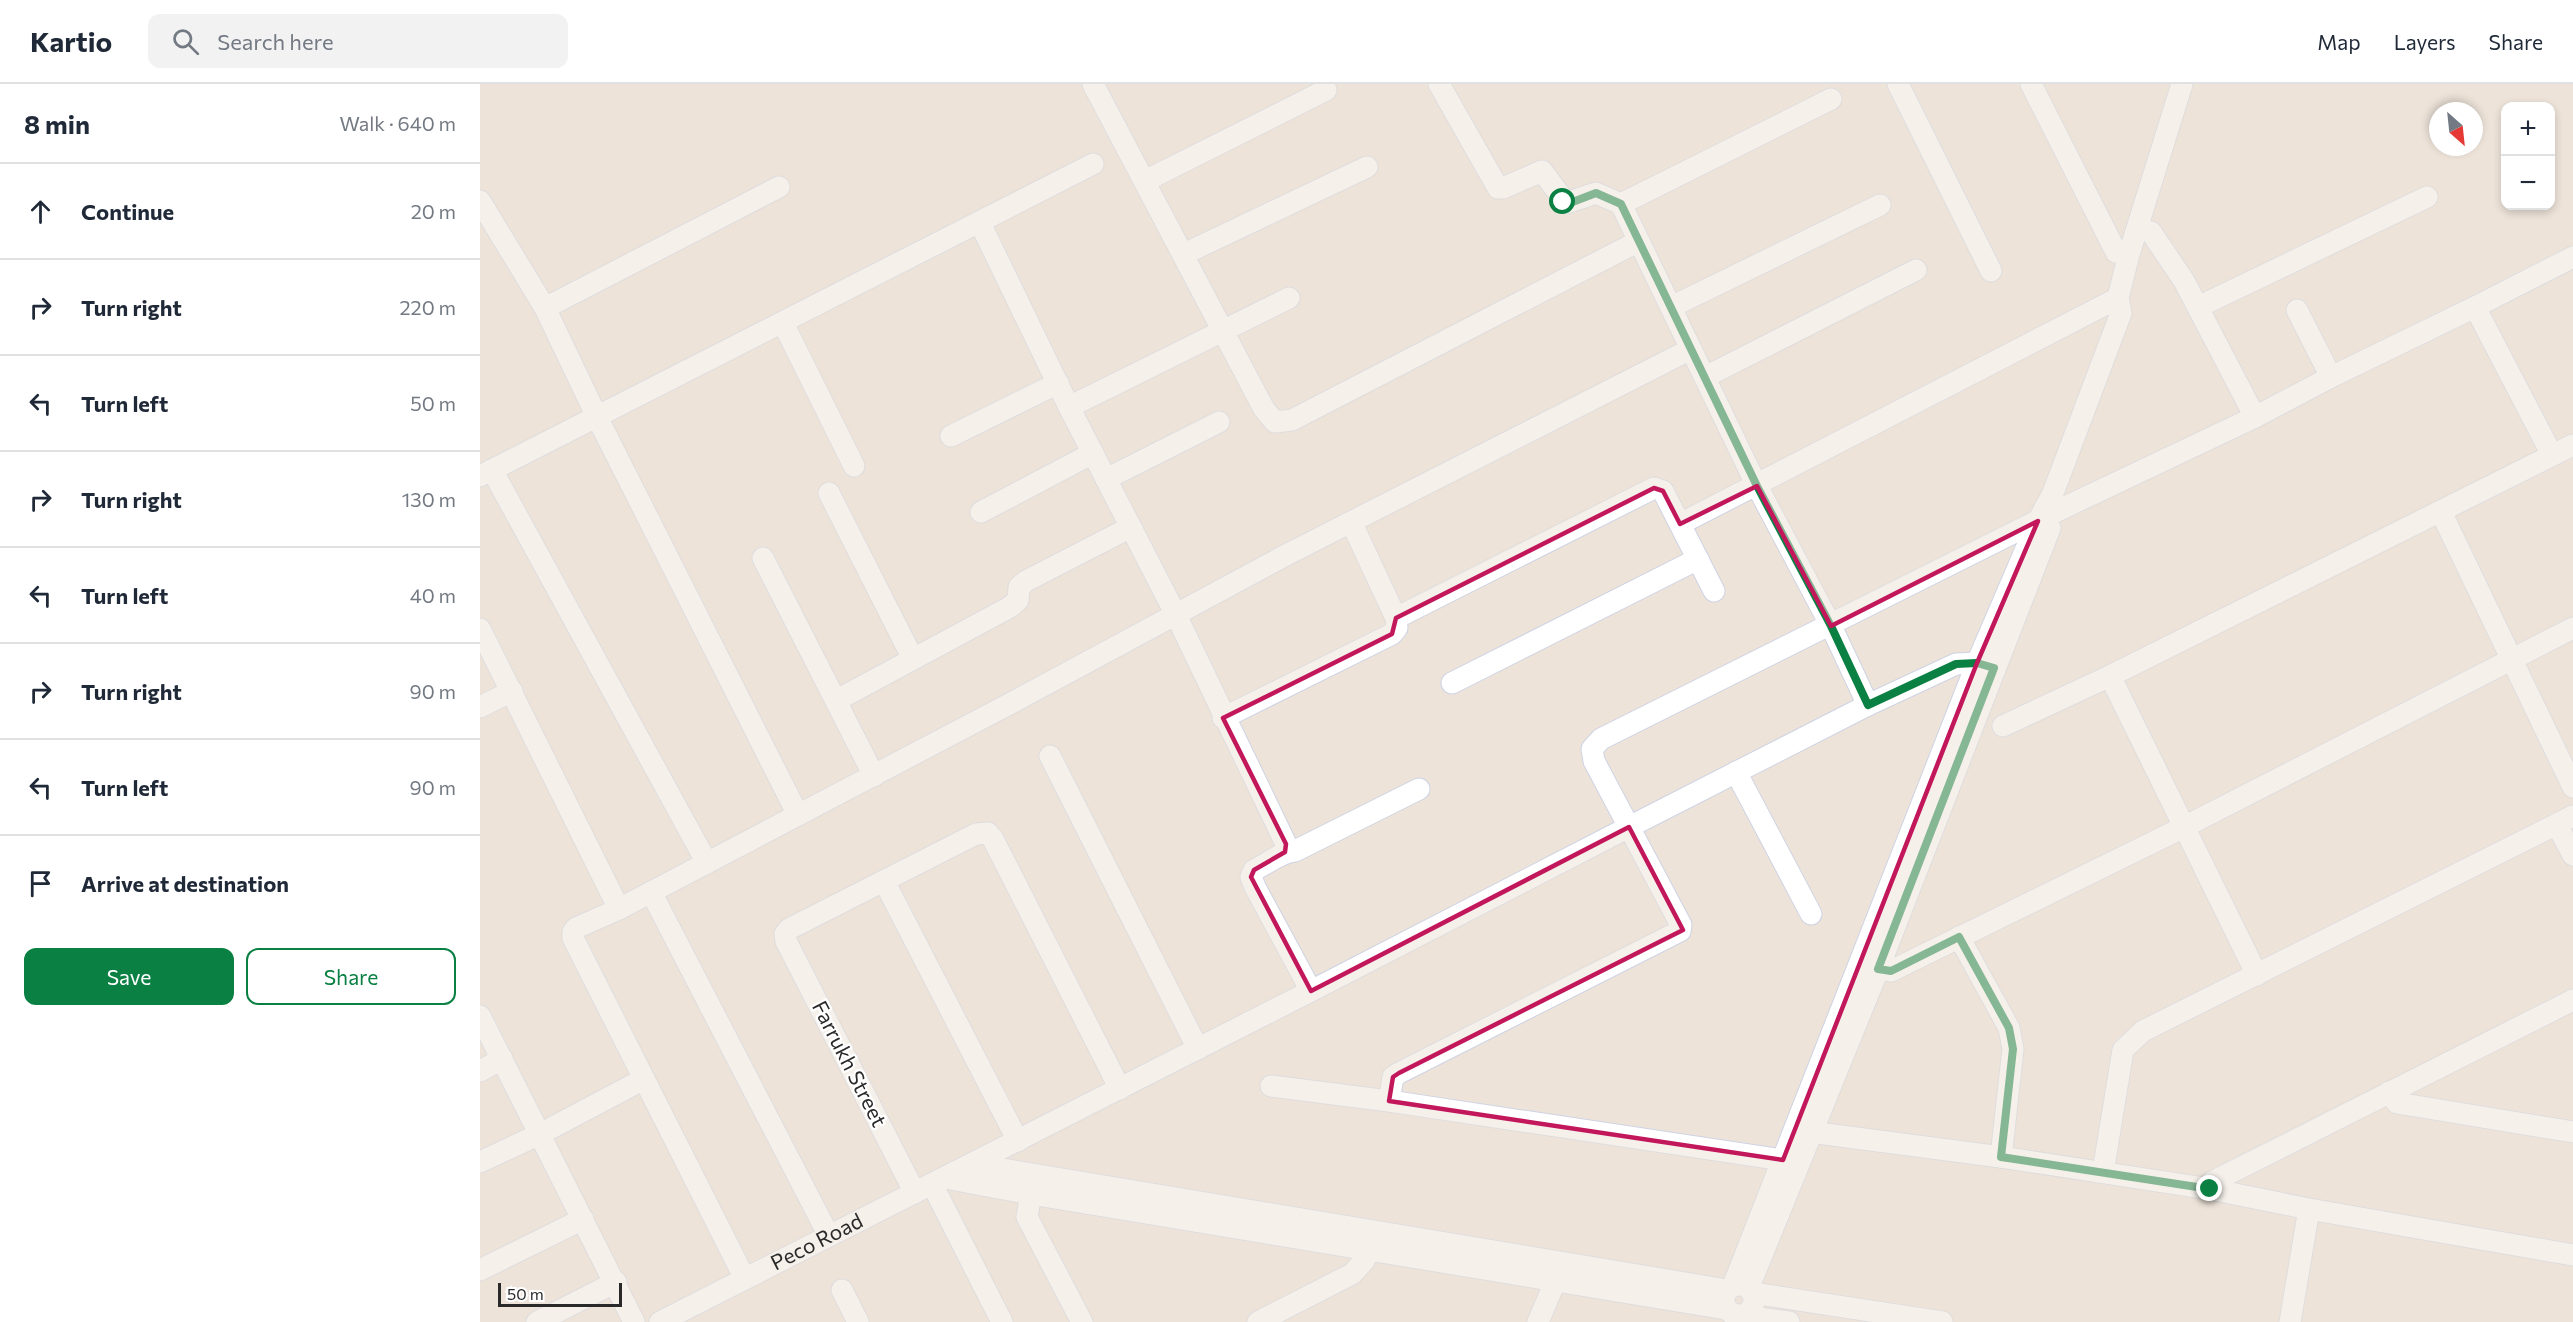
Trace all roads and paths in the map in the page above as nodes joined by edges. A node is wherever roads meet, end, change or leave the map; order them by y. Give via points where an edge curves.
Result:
1 (1093, 84) edge
2 (1439, 84) edge
3 (1898, 84) edge
4 (2182, 84) edge
5 (2040, 89) edge
6 (1326, 90) dead end
7 (1831, 99) dead end
8 (1093, 164) dead end
9 (1367, 166) dead end
10 (1145, 181) junction
11 (779, 187) dead end
12 (2427, 197) dead end
13 (480, 201) edge
14 (1621, 204) junction
15 (1880, 205) dead end
16 (980, 223) junction
17 (2137, 229) junction
18 (1639, 241) junction
19 (2129, 254) junction
20 (1184, 255) junction
21 (2573, 257) edge
22 (1916, 270) dead end
23 (1991, 271) dead end
24 (1289, 298) dead end
25 (2118, 298) junction
26 (1671, 307) junction
27 (2198, 307) junction
28 (2475, 307) junction
29 (544, 308) junction
30 (2297, 310) dead end
31 (783, 323) junction
32 (1222, 329) junction
33 (1691, 349) junction
34 (1705, 377) junction
35 (2331, 377) junction
36 (1058, 383) junction
37 (1069, 406) junction
38 (597, 417) junction
39 (2255, 417) junction
40 (1219, 422) dead end
41 (951, 436) dead end
42 (2573, 445) edge
43 (1093, 453) junction
44 (2552, 455) junction
45 (854, 466) dead end
46 (486, 473) edge
47 (1106, 479) junction
48 (1757, 486) junction
49 (829, 493) dead end
50 (2050, 508) junction
51 (981, 512) dead end
52 (2441, 512) junction
53 (1680, 524) junction
54 (1131, 527) junction
55 (1354, 528) dead end
56 (763, 558) dead end
57 (1698, 559) junction
58 (1714, 591) dead end
59 (1176, 615) junction
60 (1396, 618) junction
61 (1831, 626) junction
62 (2573, 628) edge
63 (480, 629) edge
64 (913, 659) junction
65 (2511, 659) junction
66 (1985, 665) junction
67 (2110, 676) junction
68 (1452, 683) dead end
69 (512, 691) junction
70 (837, 700) junction
71 (1868, 705) junction
72 (480, 707) edge
73 (1224, 718) junction
74 (2003, 726) dead end
75 (1050, 756) dead end
76 (1736, 772) junction
77 (874, 776) junction
78 (2573, 787) edge
79 (1419, 789) dead end
80 (798, 815) junction
81 (2565, 820) edge
82 (1629, 827) junction
83 (2184, 827) junction
84 (1285, 852) junction
85 (2573, 855) edge
86 (707, 862) junction
87 (884, 881) junction
88 (651, 891) junction
89 (619, 909) junction
90 (1811, 914) dead end
91 (1959, 937) junction
92 (1869, 966) junction
93 (2257, 975) junction
94 (1311, 991) junction
95 (2573, 1000) edge
96 (480, 1016) edge
97 (1198, 1049) junction
98 (502, 1059) junction
99 (480, 1071) edge
100 (644, 1079) junction
101 (1271, 1086) dead end
102 (1120, 1089) junction
103 (2389, 1092) junction
104 (1389, 1101) junction
105 (1803, 1129) junction
106 (2573, 1132) edge
107 (540, 1134) junction
108 (1018, 1141) junction
109 (2001, 1157) junction
110 (1783, 1160) junction
111 (480, 1162) edge
112 (972, 1164) junction
113 (2103, 1172) junction
114 (1033, 1184) junction
115 (931, 1185) junction
116 (2210, 1189) junction
117 (2309, 1209) junction
118 (583, 1219) junction
119 (829, 1236) junction
120 (1371, 1241) junction
121 (2573, 1255) edge
122 (480, 1270) edge
123 (1559, 1272) junction
124 (745, 1279) junction
125 (616, 1282) junction
126 (842, 1290) dead end
127 (1737, 1302) edge
128 (1540, 1317) edge
129 (537, 1322) edge
130 (634, 1322) edge
131 (660, 1322) edge
132 (858, 1322) edge
133 (1002, 1322) edge
134 (1082, 1322) edge
135 (1258, 1322) edge
136 (1523, 1322) edge
137 (1789, 1322) edge
138 (1942, 1322) edge
139 (2290, 1322) edge

1 - 10 street
2 - 14 street via 1498,188 1542,171 1566,203 1596,193
3 - 23 street
4 - 17 street
5 - 19 street via 2116,252
6 - 10 street
7 - 14 street
8 - 16 street
9 - 20 street
10 - 20 street
11 - 29 street
12 - 27 street
13 - 29 street
14 - 18 street
15 - 26 street
16 - 31 street
16 - 36 street
17 - 19 street
17 - 27 street via 2151,232
18 - 26 street
18 - 32 street via 1292,420 1275,422 1264,408
19 - 25 street
20 - 32 street
21 - 28 street
22 - 34 street
24 - 32 street
25 - 48 street
25 - 50 street via 2121,313
26 - 33 street
27 - 39 street
28 - 35 street
28 - 44 street
29 - 38 street
30 - 35 street
31 - 38 street
31 - 45 street
32 - 37 street
33 - 34 street
33 - 59 street
34 - 48 street
35 - 39 street
36 - 37 street
36 - 41 street
37 - 43 street
38 - 46 street
38 - 80 street
39 - 50 street
40 - 47 street
42 - 44 street
43 - 47 street
43 - 51 street
44 - 52 street
46 - 86 street
47 - 54 street
48 - 53 street
48 - 61 street
49 - 64 street
50 - 61 street
50 - 66 street
52 - 65 street
52 - 67 street
53 - 57 street
53 - 60 street via 1663,491 1654,488
54 - 59 street
54 - 64 street via 1026,581 1019,587 1018,600 1010,607
55 - 60 street
56 - 70 street
57 - 58 street
57 - 68 street
59 - 73 street
59 - 77 street
60 - 73 street via 1397,628 1392,634
61 - 71 street
61 - 82 street via 1601,739 1592,749 1594,761
62 - 65 street
63 - 69 street
64 - 70 street
65 - 78 street
65 - 83 street
66 - 71 street, Peco Road via 1956,664
66 - 92 street
67 - 74 street
67 - 83 street
69 - 72 street
69 - 89 street
70 - 77 street
71 - 76 street, Peco Road
73 - 84 street via 1286,844
75 - 97 street
76 - 82 street, Peco Road
76 - 90 street
77 - 80 street
79 - 84 street via 1295,851
80 - 86 street
81 - 85 street
81 - 93 street
82 - 94 street, Peco Road
82 - 104 street via 1681,925 1680,931 1399,1073 1394,1077
83 - 91 street
83 - 93 street
84 - 94 street via 1254,870 1251,877
86 - 88 street
87 - 102 street via 976,834 988,833
87 - 108 street
87 - 115 street, Farrukh Street via 785,934 791,951
88 - 89 street
88 - 119 street
89 - 100 street via 576,928 573,938
91 - 92 street via 1891,971
91 - 109 street via 2009,1028 2013,1049
92 - 105 street
93 - 113 street via 2143,1031 2123,1050
94 - 97 street, Peco Road
95 - 103 street
96 - 98 street
97 - 102 street, Peco Road
98 - 99 street
98 - 107 street
100 - 107 street
100 - 124 street
101 - 104 street
102 - 108 street, Peco Road
103 - 106 street via 2397,1103
103 - 116 street via 2212,1182
104 - 110 street
105 - 109 street
105 - 110 street
105 - 127 street
107 - 111 street
107 - 118 street
108 - 112 street, Peco Road
109 - 113 street
110 - 127 street
112 - 114 street
112 - 115 street, Peco Road
113 - 116 street
114 - 115 street
114 - 120 street
114 - 134 street via 1027,1217
115 - 119 street, Peco Road
115 - 133 street, Farrukh Street
116 - 117 street
117 - 121 street
117 - 139 street
118 - 122 street
118 - 125 street
119 - 124 street, Peco Road
120 - 123 street
120 - 135 street via 1352,1274
123 - 127 street
123 - 128 street
124 - 131 street, Peco Road
125 - 129 street
125 - 130 street
126 - 132 street
127 - 137 street
127 - 138 street
128 - 136 street

